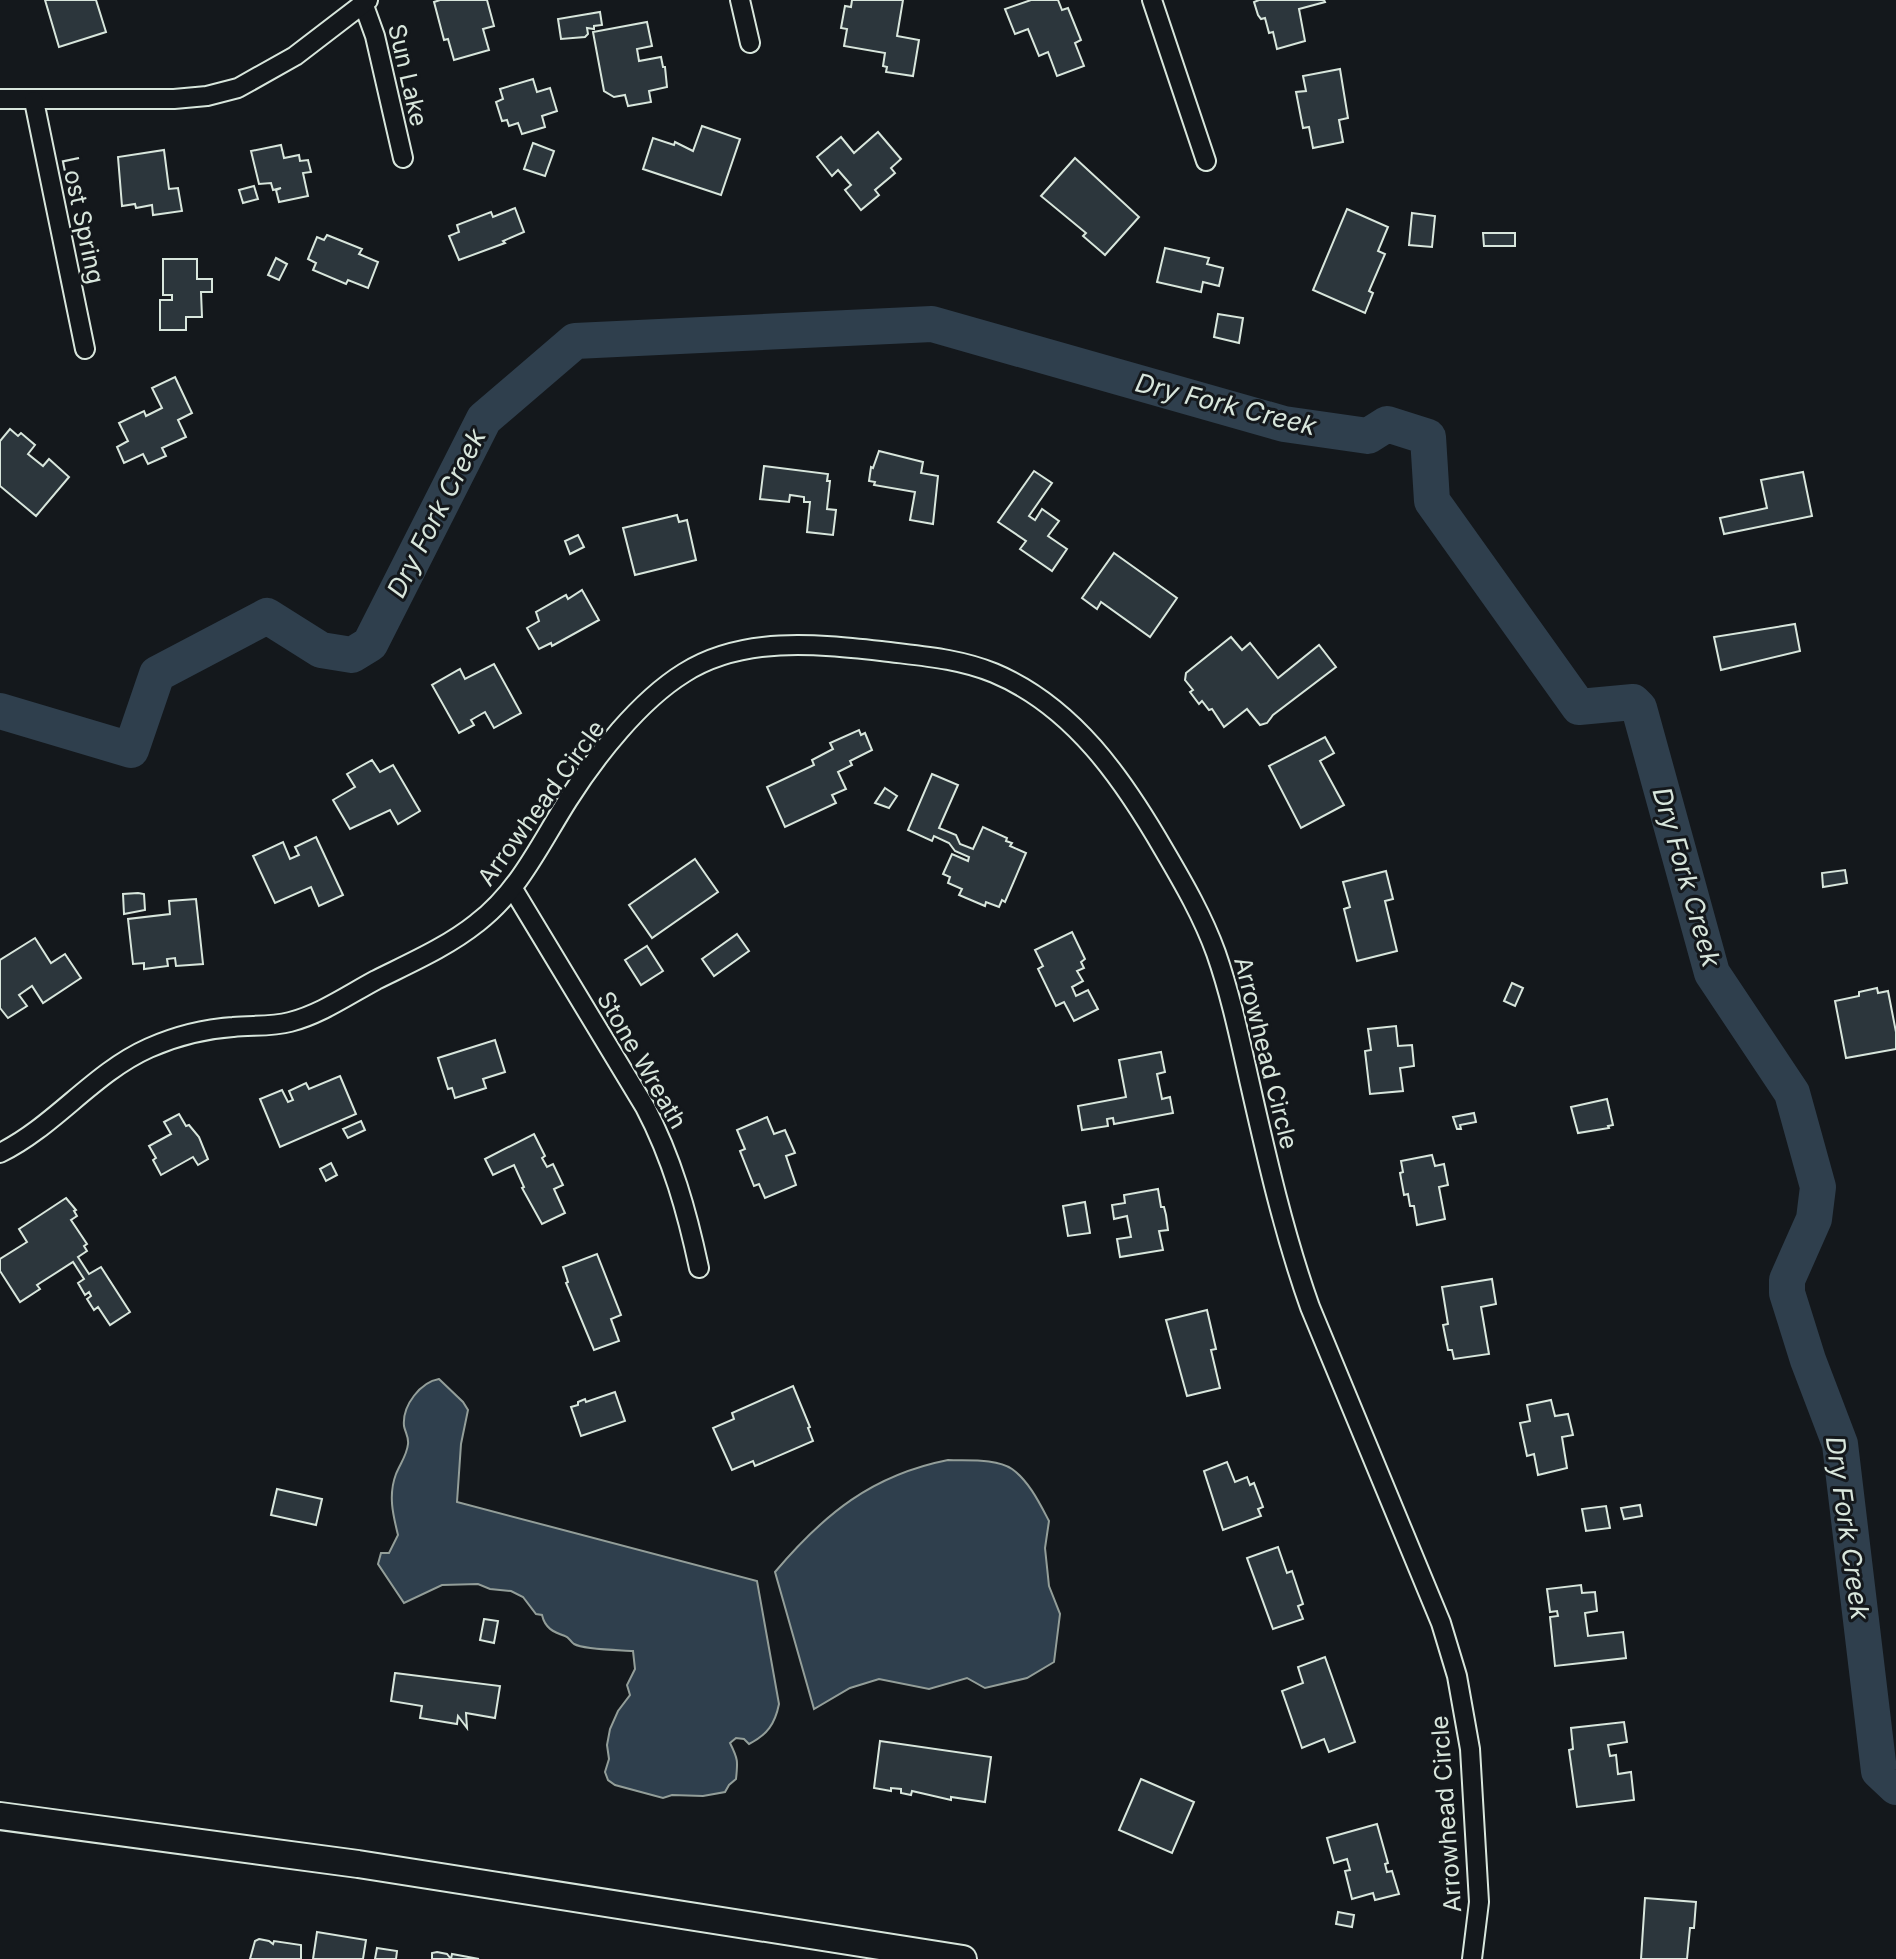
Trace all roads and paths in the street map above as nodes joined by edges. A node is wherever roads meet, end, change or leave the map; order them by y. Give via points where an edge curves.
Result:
1 (740, 0) edge
2 (1152, 0) edge
3 (365, 1) edge
4 (750, 43) dead end
5 (1, 97) edge
6 (34, 101) junction
7 (403, 158) dead end
8 (1206, 161) dead end
9 (85, 349) dead end
10 (513, 889) junction
11 (0, 1153) edge
12 (699, 1268) dead end
13 (0, 1816) edge
14 (963, 1959) edge
15 (1472, 1959) edge

1 - 4 street
2 - 8 street
3 - 6 street via 295,56 238,88 174,99
3 - 7 street, Sun Lake
5 - 6 street
6 - 9 street, Lost Spring
10 - 11 street, Arrowhead Circle via 448,942 321,1012 285,1024 191,1033 144,1050 45,1126
10 - 12 street, Stone Wreath via 662,1139
10 - 15 street, Arrowhead Circle via 571,795 649,700 684,672 726,655 778,645 822,644 965,663 1028,691 1093,746 1134,799 1194,900 1215,951 1292,1255 1441,1623 1470,1749 1479,1902
13 - 14 main road via 449,1877

